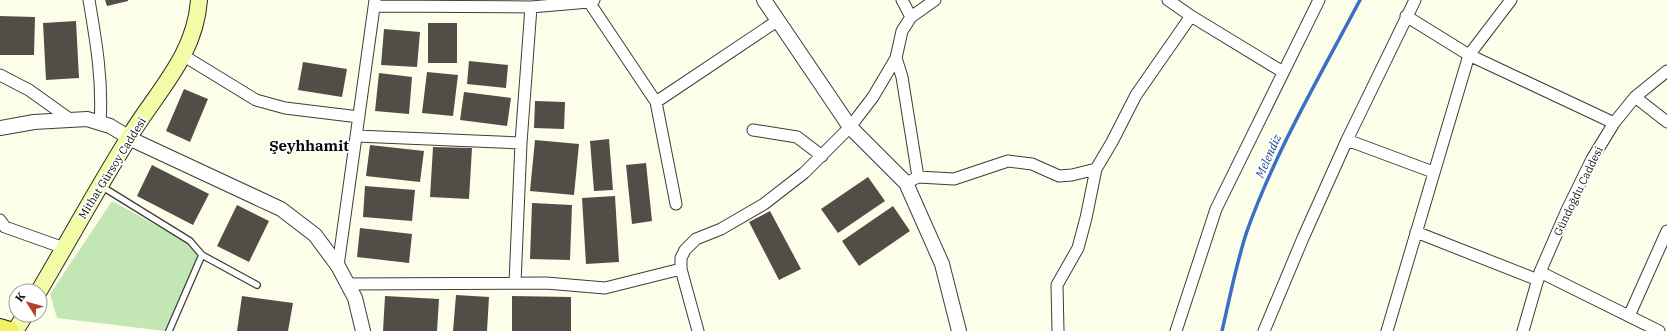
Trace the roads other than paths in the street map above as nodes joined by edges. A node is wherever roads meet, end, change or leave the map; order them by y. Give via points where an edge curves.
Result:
1 (89, 0) edge
2 (199, 0) edge
3 (764, 0) edge
4 (902, 0) edge
5 (935, 0) edge
6 (1168, 0) edge
7 (1319, 0) edge
8 (1416, 0) edge
9 (1511, 0) edge
10 (592, 1) edge
11 (375, 3) edge
12 (531, 7) junction
13 (1191, 16) junction
14 (1406, 16) junction
15 (911, 17) junction
16 (777, 22) junction
17 (1469, 55) junction
18 (184, 56) junction
19 (896, 58) junction
20 (1667, 71) edge
21 (1283, 72) junction
22 (0, 75) edge
23 (1635, 97) junction
24 (656, 102) junction
25 (359, 118) junction
26 (71, 120) junction
27 (1667, 122) edge
28 (100, 123) junction
29 (1614, 123) junction
30 (850, 127) junction
31 (0, 128) edge
32 (753, 130) dead end
33 (357, 136) junction
34 (129, 137) junction
35 (1347, 140) junction
36 (521, 143) junction
37 (822, 156) junction
38 (1096, 169) junction
39 (1433, 172) junction
40 (912, 180) junction
41 (100, 185) junction
42 (676, 204) dead end
43 (0, 220) edge
44 (1667, 230) edge
45 (1416, 232) junction
46 (64, 248) junction
47 (202, 255) junction
48 (338, 266) junction
49 (681, 269) junction
50 (1539, 276) junction
51 (44, 283) edge
52 (515, 283) junction
53 (348, 284) junction
54 (257, 285) dead end
55 (1629, 316) junction
56 (0, 329) edge
57 (10, 331) edge
58 (169, 331) edge
59 (363, 331) edge
60 (698, 331) edge
61 (959, 331) edge
62 (1058, 331) edge
63 (1176, 331) edge
64 (1264, 331) edge
65 (1387, 331) edge
66 (1523, 331) edge
67 (1659, 331) edge

1 - 28 street via 99,60 102,100
2 - 18 main road, Mithat Gürsoy Caddesi via 197,19
3 - 16 street
4 - 15 street
5 - 15 street
6 - 13 street
7 - 21 street
8 - 14 street
9 - 17 street
10 - 12 street
10 - 24 street
11 - 12 street
11 - 25 street
12 - 36 street
13 - 21 street
13 - 38 street via 1136,95
14 - 17 street
14 - 35 street
15 - 19 street via 902,31
16 - 24 street
16 - 30 street
17 - 29 street
17 - 39 street
18 - 25 street via 256,100 285,108
18 - 34 main road, Mithat Gürsoy Caddesi
19 - 30 street via 873,98
19 - 40 street via 903,84
20 - 23 street, Gündoğdu Caddesi
21 - 63 street via 1216,210
22 - 26 street via 29,90
23 - 27 street
23 - 29 street, Gündoğdu Caddesi
24 - 42 street
25 - 33 street
26 - 28 street via 87,119
26 - 31 street via 34,122
28 - 34 street
29 - 50 street, Gündoğdu Caddesi via 1592,159
30 - 37 street
30 - 40 street
32 - 37 street via 797,137
33 - 36 street
33 - 48 street
34 - 41 main road, Mithat Gürsoy Caddesi
34 - 48 street via 281,209 315,235
35 - 39 street
35 - 64 street
36 - 52 street
37 - 49 street via 764,204 721,229 696,239 681,258
38 - 40 street via 1059,176 1032,164 1008,160 954,179
38 - 62 street via 1078,248 1056,285
39 - 45 street
40 - 61 street via 942,264
41 - 46 main road, Mithat Gürsoy Caddesi
41 - 47 lane via 190,241
43 - 46 street via 5,227
44 - 55 street
45 - 50 street
45 - 65 street
46 - 51 main road, Mithat Gürsoy Caddesi
47 - 54 lane
47 - 58 lane
48 - 53 street
49 - 52 street via 605,288
49 - 60 street
50 - 55 street
50 - 66 street, Gündoğdu Caddesi
52 - 53 street
53 - 59 street via 356,298
55 - 67 street
56 - 57 main road

